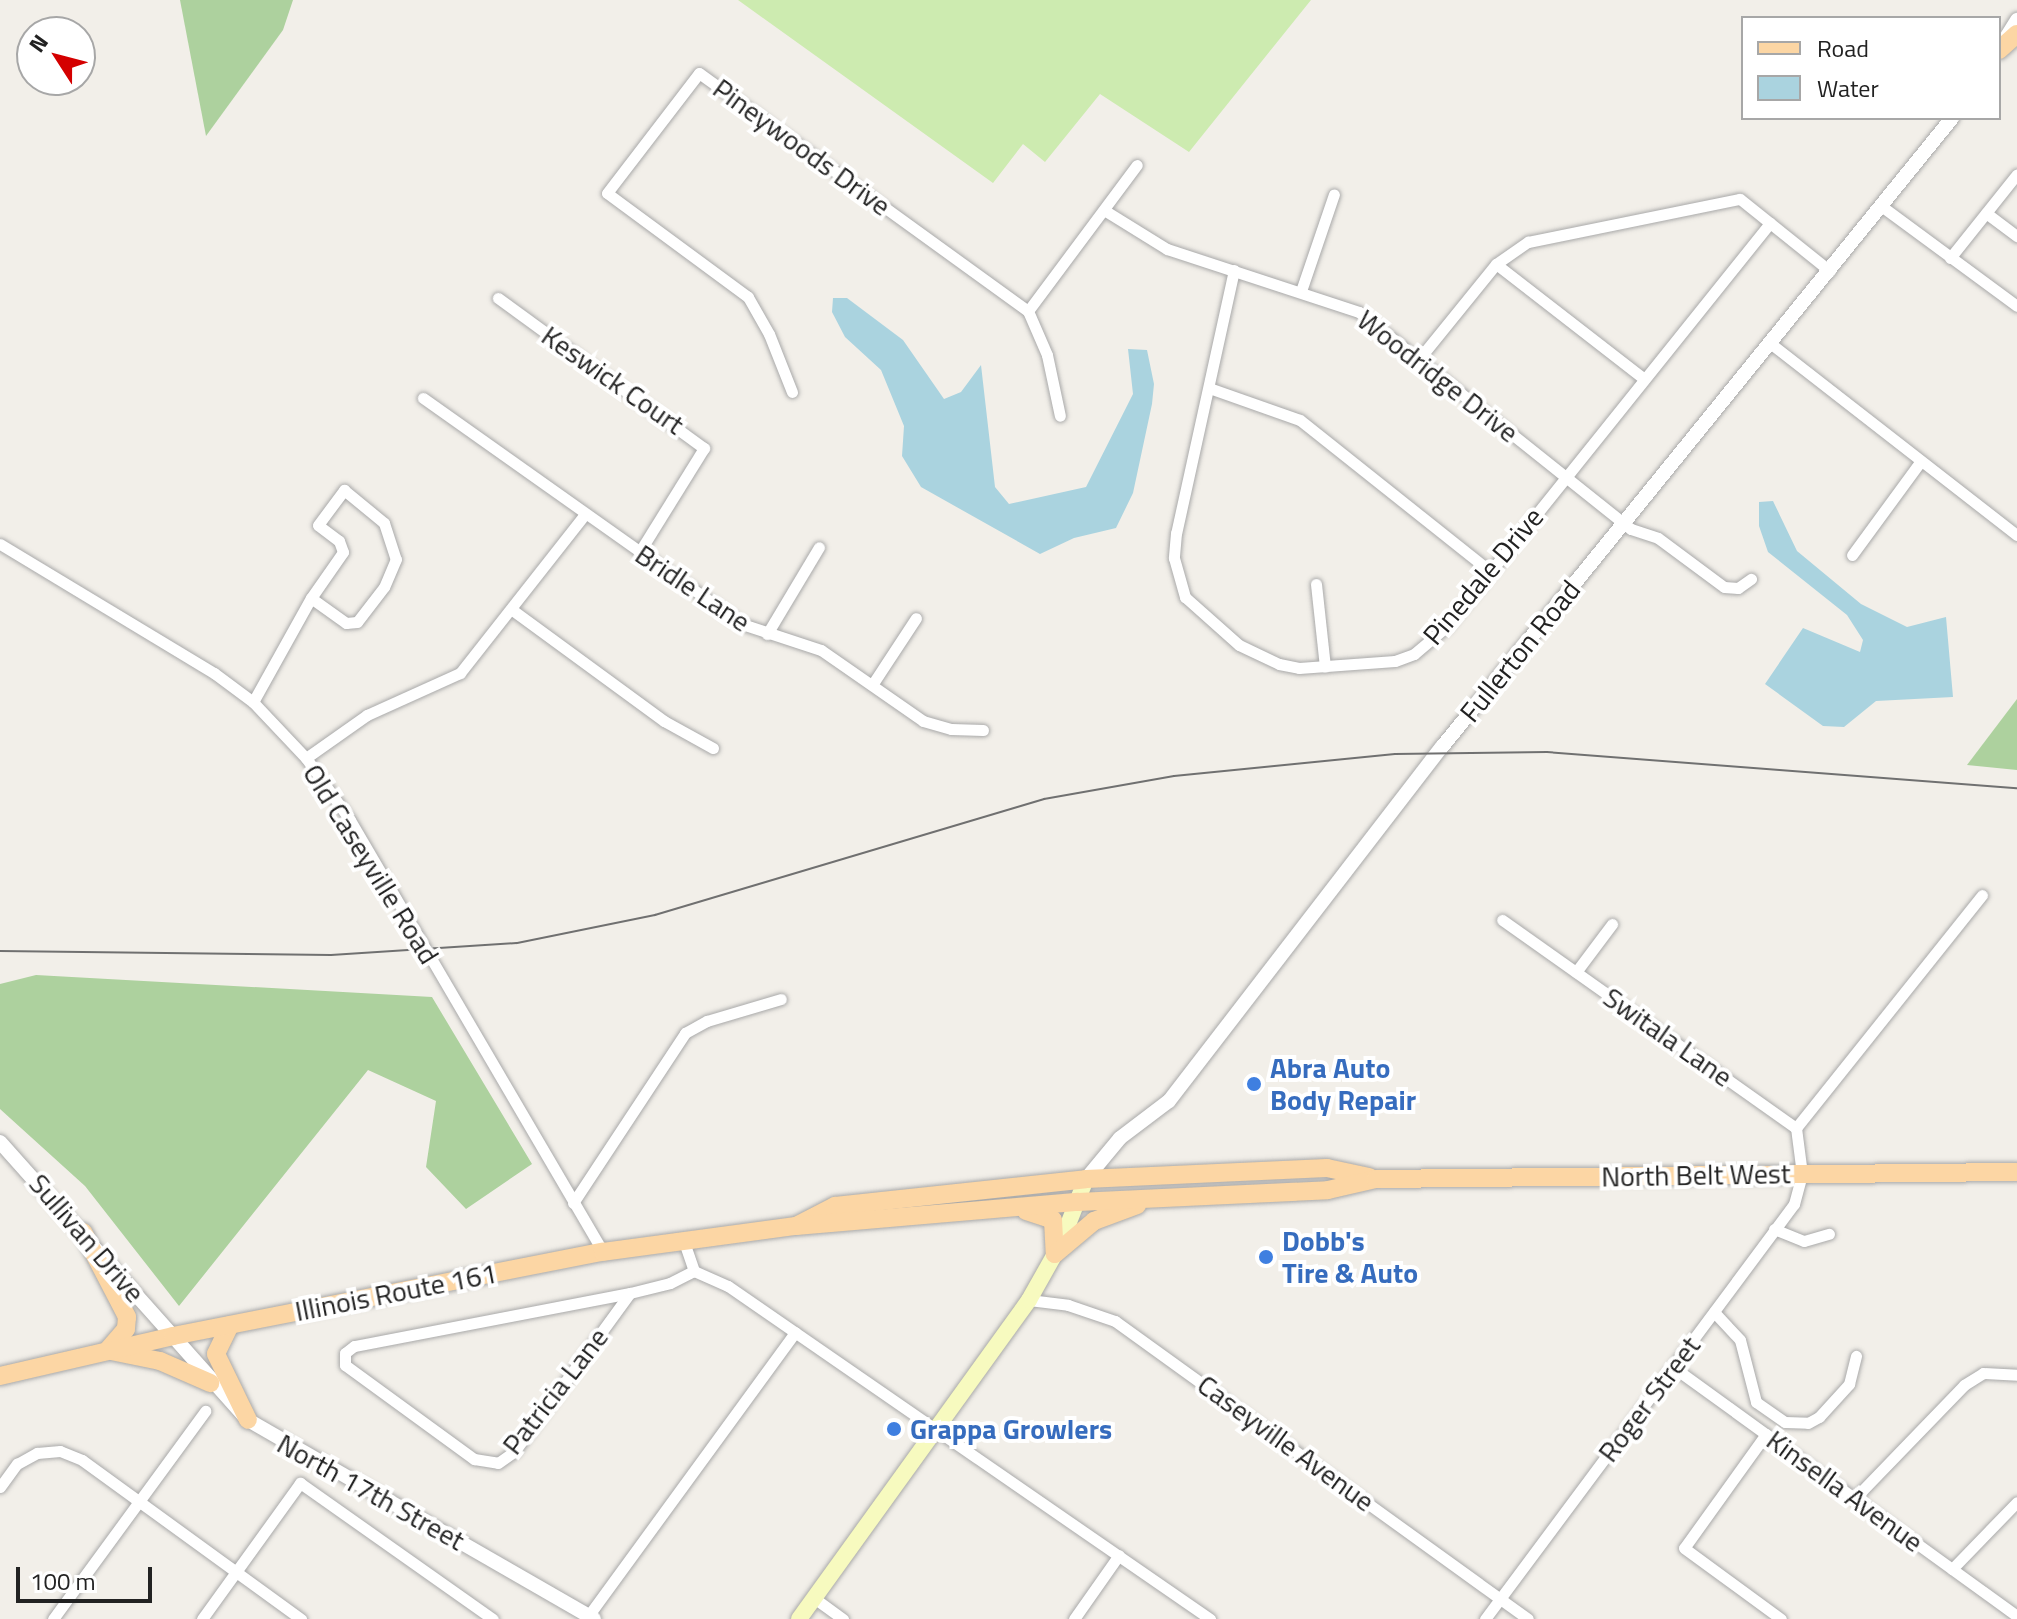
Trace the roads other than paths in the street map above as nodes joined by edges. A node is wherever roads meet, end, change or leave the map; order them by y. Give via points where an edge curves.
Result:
1 (2017, 20) edge
2 (2017, 34) edge
3 (2001, 46) edge
4 (2001, 47) edge
5 (1950, 120) edge
6 (1137, 165) dead end
7 (2017, 174) edge
8 (1334, 194) dead end
9 (1884, 208) junction
10 (1104, 210) junction
11 (1986, 213) junction
12 (1770, 223) junction
13 (2017, 236) edge
14 (1950, 258) junction
15 (1496, 264) junction
16 (1234, 270) junction
17 (1830, 271) junction
18 (1301, 291) junction
19 (498, 298) dead end
20 (2017, 306) edge
21 (1028, 311) junction
22 (1770, 343) junction
23 (1419, 359) junction
24 (1644, 379) junction
25 (1209, 388) junction
26 (792, 392) dead end
27 (423, 398) dead end
28 (1060, 416) dead end
29 (1920, 462) junction
30 (1566, 477) junction
31 (585, 514) junction
32 (1622, 522) junction
33 (2017, 535) edge
34 (0, 544) edge
35 (819, 547) dead end
36 (639, 553) junction
37 (1852, 555) dead end
38 (1490, 571) junction
39 (1751, 579) dead end
40 (1316, 584) dead end
41 (311, 598) junction
42 (511, 609) junction
43 (916, 618) dead end
44 (767, 634) junction
45 (1325, 667) junction
46 (872, 685) junction
47 (253, 702) junction
48 (983, 730) dead end
49 (713, 748) dead end
50 (306, 758) junction
51 (1982, 895) dead end
52 (1502, 920) dead end
53 (1612, 924) dead end
54 (1576, 972) junction
55 (781, 999) dead end
56 (1796, 1128) junction
57 (0, 1142) edge
58 (2017, 1172) edge
59 (1802, 1174) junction
60 (1086, 1179) junction
61 (1376, 1179) junction
62 (1157, 1198) junction
63 (1078, 1202) junction
64 (573, 1203) junction
65 (1008, 1208) junction
66 (796, 1226) junction
67 (1774, 1229) junction
68 (83, 1232) junction
69 (1829, 1234) dead end
70 (683, 1239) junction
71 (603, 1252) junction
72 (1055, 1254) junction
73 (694, 1271) junction
74 (630, 1293) junction
75 (1029, 1300) junction
76 (1714, 1312) junction
77 (230, 1325) junction
78 (795, 1332) junction
79 (173, 1336) junction
80 (108, 1350) junction
81 (1856, 1356) dead end
82 (1673, 1367) junction
83 (2017, 1375) edge
84 (0, 1376) edge
85 (210, 1383) junction
86 (205, 1411) dead end
87 (248, 1420) junction
88 (937, 1429) junction
89 (1766, 1434) junction
90 (0, 1487) edge
91 (1855, 1498) junction
92 (139, 1501) junction
93 (2017, 1502) edge
94 (1119, 1555) junction
95 (1952, 1569) junction
96 (236, 1572) junction
97 (814, 1598) junction
98 (1500, 1599) junction
99 (2017, 1616) edge
100 (590, 1618) edge
101 (53, 1619) edge
102 (202, 1619) edge
103 (301, 1619) edge
104 (493, 1619) edge
105 (799, 1619) edge
106 (843, 1619) edge
107 (1074, 1619) edge
108 (1210, 1619) edge
109 (1485, 1619) edge
110 (1528, 1619) edge
111 (1781, 1619) edge

1 - 3 street
2 - 4 main road
5 - 9 street, Fullerton Road
6 - 10 street
7 - 11 street
8 - 18 street
9 - 14 street
9 - 17 street, Fullerton Road
10 - 16 street, Woodridge Drive via 1152,242
10 - 21 street
11 - 13 street
11 - 14 street
12 - 15 street via 1740,199 1528,242
12 - 17 street
12 - 24 street, Pinedale Drive
14 - 20 street
15 - 23 street
15 - 24 street
16 - 18 street, Woodridge Drive
16 - 25 street, Pinedale Drive
17 - 22 street, Fullerton Road
18 - 23 street, Woodridge Drive via 1359,312
19 - 36 street, Keswick Court via 704,448
21 - 26 street, Pineywoods Drive via 699,73 607,193 748,297
21 - 28 street via 1047,355
22 - 29 street
22 - 32 street, Fullerton Road
23 - 30 street, Woodridge Drive
24 - 30 street, Pinedale Drive
25 - 38 street via 1300,420
25 - 45 street, Pinedale Drive via 1176,533 1174,558 1185,597 1214,627 1261,658 1299,668
27 - 31 street, Bridle Lane
29 - 33 street
29 - 37 street
30 - 32 street, Woodridge Drive
30 - 38 street, Pinedale Drive
31 - 36 street, Bridle Lane
31 - 42 street
32 - 39 street, Woodridge Drive via 1658,538 1724,587 1738,588
32 - 60 street, Fullerton Road via 1182,1084 1156,1112 1120,1138
34 - 47 street, Old Caseyville Road via 165,641
35 - 44 street
36 - 44 street, Bridle Lane via 723,612
38 - 45 street, Pinedale Drive via 1446,627 1414,654
40 - 45 street
41 - 41 street via 346,623 357,622 384,587 396,559 390,536 375,513 344,490 318,525 339,541 343,552
41 - 47 street
42 - 49 street via 664,721
42 - 50 street via 460,673 367,715
43 - 46 street
44 - 46 street, Bridle Lane via 821,650
46 - 48 street, Bridle Lane via 938,727
47 - 50 street, Old Caseyville Road
50 - 64 street, Old Caseyville Road via 350,820
51 - 56 street
52 - 54 street, Switala Lane
53 - 54 street
54 - 56 street, Switala Lane
55 - 64 street via 685,1033
56 - 59 street
57 - 68 street, Sullivan Drive
58 - 59 main road, North Belt West
59 - 61 main road, North Belt West
59 - 67 street, Roger Street via 1794,1204
60 - 61 main road, North Belt West via 1327,1168
60 - 63 main road
60 - 66 main road, Illinois Route 161 via 835,1206
61 - 62 main road, North Belt West via 1328,1190
62 - 63 main road, North Belt West
62 - 72 main road via 1094,1221
63 - 65 main road, Illinois Route 161
63 - 72 main road
64 - 71 street, Old Caseyville Road
65 - 66 main road, Illinois Route 161
65 - 72 main road via 1047,1214 1055,1227
66 - 70 main road, Illinois Route 161
67 - 69 street via 1804,1241
67 - 76 street, Roger Street
68 - 79 street, Sullivan Drive
68 - 80 main road via 127,1317 126,1329
70 - 71 main road, Illinois Route 161
70 - 73 street
71 - 77 main road, Illinois Route 161
72 - 75 main road
73 - 74 street
73 - 78 street
74 - 74 street, Patricia Lane via 354,1346 345,1353 345,1365 474,1459 498,1463 514,1452
75 - 88 main road
75 - 98 street, Caseyville Avenue via 1068,1305 1115,1321
76 - 81 street via 1740,1340 1756,1402 1785,1422 1808,1423 1819,1417 1849,1384
76 - 82 street, Roger Street
77 - 79 main road, Illinois Route 161
77 - 87 main road via 216,1354
78 - 88 street
78 - 100 street
79 - 80 main road, Illinois Route 161
79 - 85 street, North 17th Street
80 - 84 main road, Illinois Route 161
80 - 85 main road via 160,1361
82 - 89 street, Kinsella Avenue
82 - 98 street, Roger Street
83 - 91 street via 1983,1373 1964,1385
85 - 87 street, North 17th Street
86 - 92 street
87 - 100 street, North 17th Street
88 - 94 street
88 - 97 main road
89 - 91 street, Kinsella Avenue
89 - 111 street via 1684,1548
90 - 92 street via 17,1464 37,1453 60,1451 82,1460
91 - 95 street, Kinsella Avenue
92 - 96 street
92 - 101 street
93 - 95 street
94 - 107 street
94 - 108 street
95 - 99 street, Kinsella Avenue
96 - 102 street
96 - 103 street
96 - 104 street via 300,1483
97 - 105 main road
97 - 106 street
98 - 109 street, Roger Street
98 - 110 street, Caseyville Avenue

